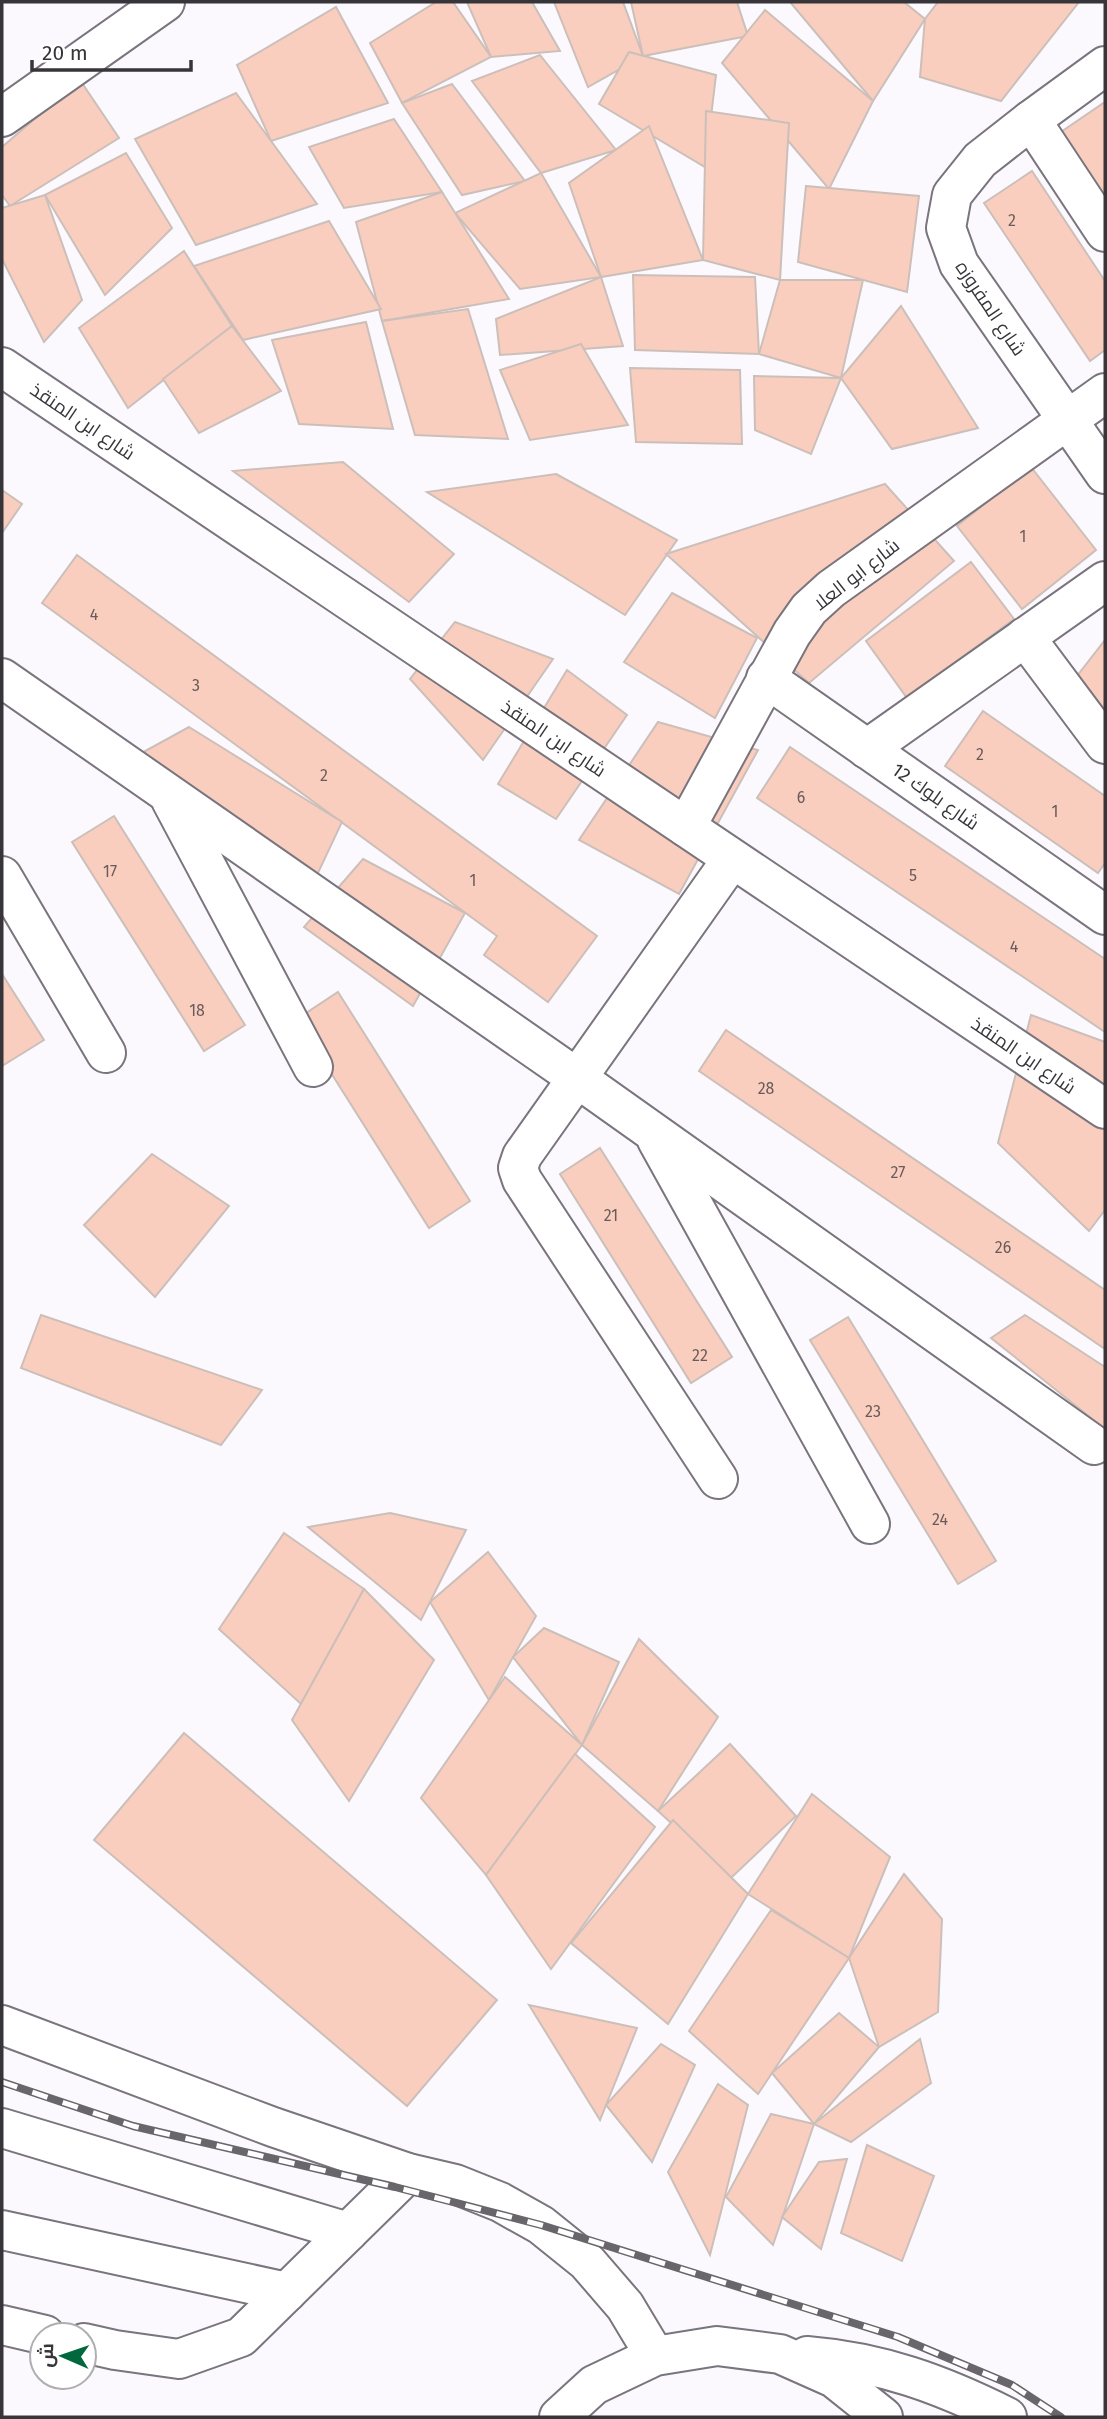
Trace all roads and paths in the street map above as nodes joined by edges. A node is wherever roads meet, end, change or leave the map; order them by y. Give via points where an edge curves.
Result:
1 (165, 2) edge
2 (1105, 66) edge
3 (2, 117) edge
4 (1031, 120) junction
5 (1105, 232) edge
6 (2, 367) edge
7 (1105, 393) edge
8 (1067, 420) junction
9 (1105, 474) edge
10 (1105, 581) edge
11 (1025, 637) junction
12 (766, 678) junction
13 (10, 694) edge
14 (1105, 744) edge
15 (867, 749) junction
16 (168, 794) junction
17 (686, 827) junction
18 (732, 859) junction
19 (2, 876) edge
20 (1105, 915) edge
21 (106, 1053) dead end
22 (313, 1067) dead end
23 (577, 1078) junction
24 (1105, 1109) edge
25 (651, 1131) junction
26 (1094, 1445) dead end
27 (718, 1479) dead end
28 (870, 1524) dead end
29 (2, 2025) edge
30 (2, 2128) edge
31 (408, 2173) junction
32 (2, 2230) edge
33 (348, 2232) junction
34 (287, 2292) junction
35 (2, 2325) edge
36 (28, 2331) edge
37 (98, 2346) edge
38 (780, 2354) junction
39 (654, 2356) junction
40 (559, 2417) edge
41 (883, 2417) edge
42 (1007, 2417) edge

1 - 3 street
2 - 4 street, شارع المفروزه
4 - 5 street
4 - 8 street, شارع المفروزه via 980,160 952,195 946,228 959,264
6 - 17 street, شارع ابن المنقذ
7 - 8 street, شارع ابو العلا
8 - 9 street, شارع المفروزه
8 - 12 street, شارع ابو العلا via 831,589 809,609
10 - 11 street
11 - 14 street
11 - 15 street
12 - 15 street, شارع بلوك 12
12 - 17 street, شارع ابو العلا
13 - 16 street
15 - 20 street, شارع بلوك 12
16 - 22 street
16 - 23 street
17 - 18 street, شارع ابن المنقذ
18 - 23 street
18 - 24 street, شارع ابن المنقذ
19 - 21 street
23 - 25 street
23 - 27 street via 522,1156 520,1174
25 - 26 street
25 - 28 street
29 - 31 street
30 - 33 street
31 - 33 street
31 - 39 street via 455,2184 541,2225 587,2262 610,2288
32 - 34 street
33 - 34 street
34 - 37 street via 241,2337 179,2359
35 - 36 street
38 - 39 street via 717,2346
38 - 41 street via 834,2378
38 - 42 street via 841,2359 900,2372
39 - 40 street via 594,2385

